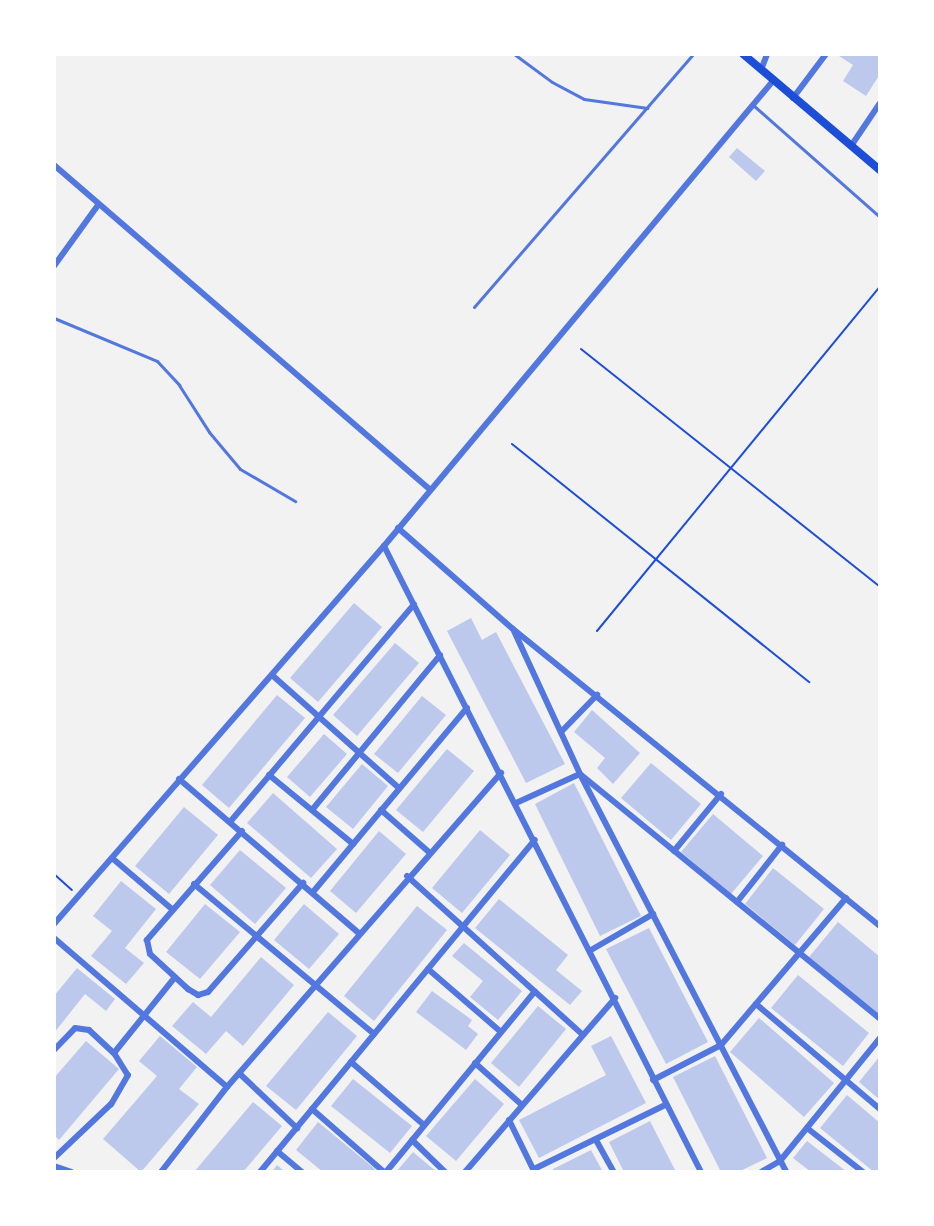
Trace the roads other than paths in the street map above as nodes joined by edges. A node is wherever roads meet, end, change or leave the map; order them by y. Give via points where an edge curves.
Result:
1 (514, 54) edge
2 (693, 54) edge
3 (743, 54) edge
4 (767, 54) edge
5 (826, 54) edge
6 (761, 70) junction
7 (773, 81) junction
8 (794, 98) junction
9 (880, 103) edge
10 (753, 105) junction
11 (647, 108) junction
12 (851, 146) junction
13 (54, 165) edge
14 (880, 170) edge
15 (98, 205) junction
16 (880, 217) edge
17 (54, 266) edge
18 (474, 307) dead end
19 (54, 318) edge
20 (430, 490) junction
21 (295, 501) dead end
22 (399, 528) junction
23 (384, 546) junction
24 (414, 604) junction
25 (513, 629) junction
26 (440, 655) junction
27 (272, 675) junction
28 (597, 695) junction
29 (467, 708) junction
30 (318, 717) junction
31 (561, 732) junction
32 (359, 753) junction
33 (501, 773) junction
34 (580, 774) junction
35 (269, 775) junction
36 (179, 779) junction
37 (399, 788) junction
38 (721, 794) junction
39 (516, 803) junction
40 (312, 810) junction
41 (381, 810) junction
42 (230, 822) junction
43 (242, 831) junction
44 (535, 840) junction
45 (352, 844) junction
46 (782, 844) junction
47 (674, 851) junction
48 (429, 852) junction
49 (112, 858) junction
50 (407, 876) junction
51 (303, 883) junction
52 (194, 884) junction
53 (313, 892) junction
54 (846, 898) junction
55 (736, 902) junction
56 (172, 909) junction
57 (653, 914) junction
58 (54, 924) edge
59 (880, 926) edge
60 (463, 927) junction
61 (360, 934) junction
62 (255, 937) junction
63 (54, 938) edge
64 (591, 950) junction
65 (799, 953) junction
66 (428, 969) junction
67 (175, 977) junction
68 (316, 988) junction
69 (534, 991) junction
70 (615, 998) junction
71 (756, 1004) junction
72 (145, 1014) junction
73 (880, 1019) edge
74 (501, 1032) junction
75 (374, 1034) junction
76 (583, 1035) junction
77 (880, 1038) edge
78 (721, 1045) junction
79 (54, 1050) edge
80 (114, 1053) junction
81 (351, 1062) junction
82 (475, 1063) junction
83 (240, 1074) junction
84 (653, 1080) junction
85 (846, 1080) junction
86 (227, 1088) junction
87 (522, 1105) junction
88 (665, 1105) junction
89 (312, 1109) junction
90 (880, 1110) edge
91 (509, 1120) junction
92 (424, 1125) junction
93 (297, 1128) junction
94 (807, 1128) junction
95 (412, 1140) junction
96 (596, 1140) junction
97 (277, 1151) junction
98 (54, 1158) edge
99 (780, 1161) junction
100 (54, 1166) edge
101 (471, 1169) edge
102 (534, 1171) edge
103 (71, 1172) edge
104 (161, 1172) edge
105 (260, 1172) edge
106 (302, 1172) edge
107 (385, 1172) edge
108 (446, 1172) edge
109 (465, 1172) edge
110 (614, 1172) edge
111 (701, 1172) edge
112 (761, 1172) edge
113 (786, 1172) edge
114 (863, 1172) edge

1 - 11 lane via 552,82 584,99
2 - 11 lane
3 - 6 main road
4 - 6 street
5 - 8 street
6 - 7 main road
7 - 8 main road
7 - 10 street
8 - 12 main road
9 - 12 street
10 - 16 lane
10 - 20 street
11 - 18 lane
12 - 14 main road
13 - 15 street
15 - 17 street
15 - 20 street
19 - 21 lane via 157,362 179,385 209,432 240,470
20 - 22 street
22 - 23 street
22 - 25 street
23 - 24 street
23 - 27 street
24 - 26 street
24 - 30 street
25 - 28 street
25 - 31 street
26 - 29 street
26 - 32 street
27 - 30 street
27 - 36 street
28 - 31 street
28 - 38 street
29 - 33 street
29 - 37 street
30 - 32 street
30 - 35 street
31 - 34 street
32 - 37 street
32 - 40 street
33 - 39 street
33 - 48 street
34 - 39 street
34 - 47 street
34 - 57 street
35 - 40 street
35 - 42 street
36 - 42 street
36 - 49 street
37 - 41 street
38 - 46 street
38 - 47 street
39 - 44 street
40 - 45 street
41 - 45 street
41 - 48 street
42 - 43 street
43 - 51 street
43 - 52 street
44 - 60 street
44 - 64 street
45 - 53 street
46 - 54 street
46 - 55 street
47 - 55 street
48 - 50 street
49 - 56 street
49 - 58 street
50 - 60 street
50 - 61 street
51 - 53 street
51 - 62 street
52 - 56 street
52 - 62 street
53 - 61 street
54 - 59 street
54 - 65 street
55 - 65 street
56 - 67 street via 145,945
57 - 64 street
57 - 78 street
60 - 66 street
60 - 69 street
61 - 68 street
62 - 67 street via 205,994 194,994
62 - 68 street
63 - 72 street
64 - 70 street
65 - 71 street
65 - 73 street
66 - 74 street
66 - 75 street
67 - 72 street
68 - 75 street
68 - 83 street
69 - 74 street
69 - 76 street
70 - 76 street
70 - 84 street
71 - 78 street
71 - 85 street
72 - 80 street
72 - 86 street
74 - 82 street
75 - 81 street
76 - 87 street
77 - 85 street
78 - 84 street
78 - 99 street
79 - 80 street via 79,1028 96,1035
80 - 98 street via 127,1071 124,1086 111,1104
81 - 89 street
81 - 92 street
82 - 87 street
82 - 92 street
83 - 86 street
83 - 93 street
84 - 88 street
85 - 90 street
85 - 94 street
86 - 104 street
87 - 91 street
88 - 96 street
88 - 111 street
89 - 93 street
89 - 107 street
91 - 101 street
91 - 102 street
92 - 95 street
93 - 97 street
94 - 99 street
94 - 114 street
95 - 107 street
95 - 108 street
96 - 102 street
96 - 110 street
97 - 105 street
97 - 106 street
99 - 112 street
99 - 113 street
100 - 103 street
101 - 109 street

